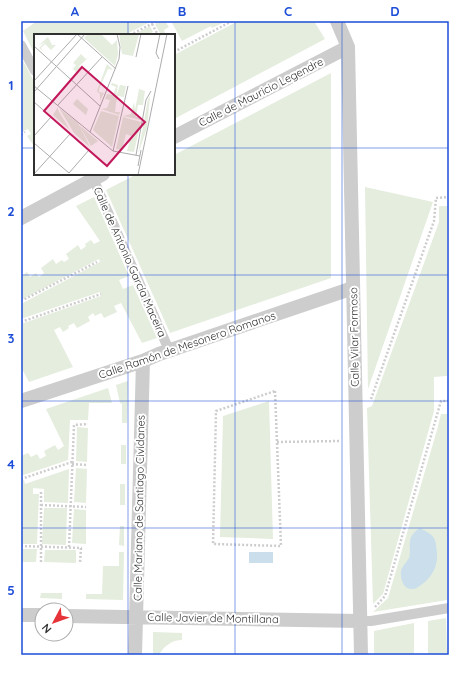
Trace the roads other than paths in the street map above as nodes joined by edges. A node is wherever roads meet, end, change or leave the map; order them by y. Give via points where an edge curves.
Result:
1 (337, 21) edge
2 (21, 45) edge
3 (348, 47) junction
4 (34, 69) edge
5 (175, 136) edge
6 (96, 176) edge
7 (21, 218) edge
8 (353, 288) junction
9 (169, 350) junction
10 (143, 361) junction
11 (21, 402) edge
12 (449, 608) edge
13 (21, 615) edge
14 (34, 615) edge
15 (74, 616) edge
16 (136, 617) junction
17 (360, 621) junction
18 (135, 655) edge
19 (361, 655) edge

1 - 3 street, Calle Vilar Formoso
2 - 4 street
3 - 5 street, Calle de Mauricio Legendre
3 - 8 street, Calle Vilar Formoso
6 - 7 street
6 - 9 street, Calle de Antonio García Maceira
8 - 9 street, Calle Ramón de Mesonero Romanos
8 - 17 street, Calle Vilar Formoso
9 - 10 street, Calle Ramón de Mesonero Romanos
10 - 11 street, Calle Ramón de Mesonero Romanos
10 - 16 street, Calle Mariano de Santiago Cividanes
12 - 17 street
13 - 14 street
15 - 16 street, Calle Javier de Montillana
16 - 17 street, Calle Javier de Montillana
16 - 18 street, Calle Mariano de Santiago Cividanes
17 - 19 street, Calle Vilar Formoso

